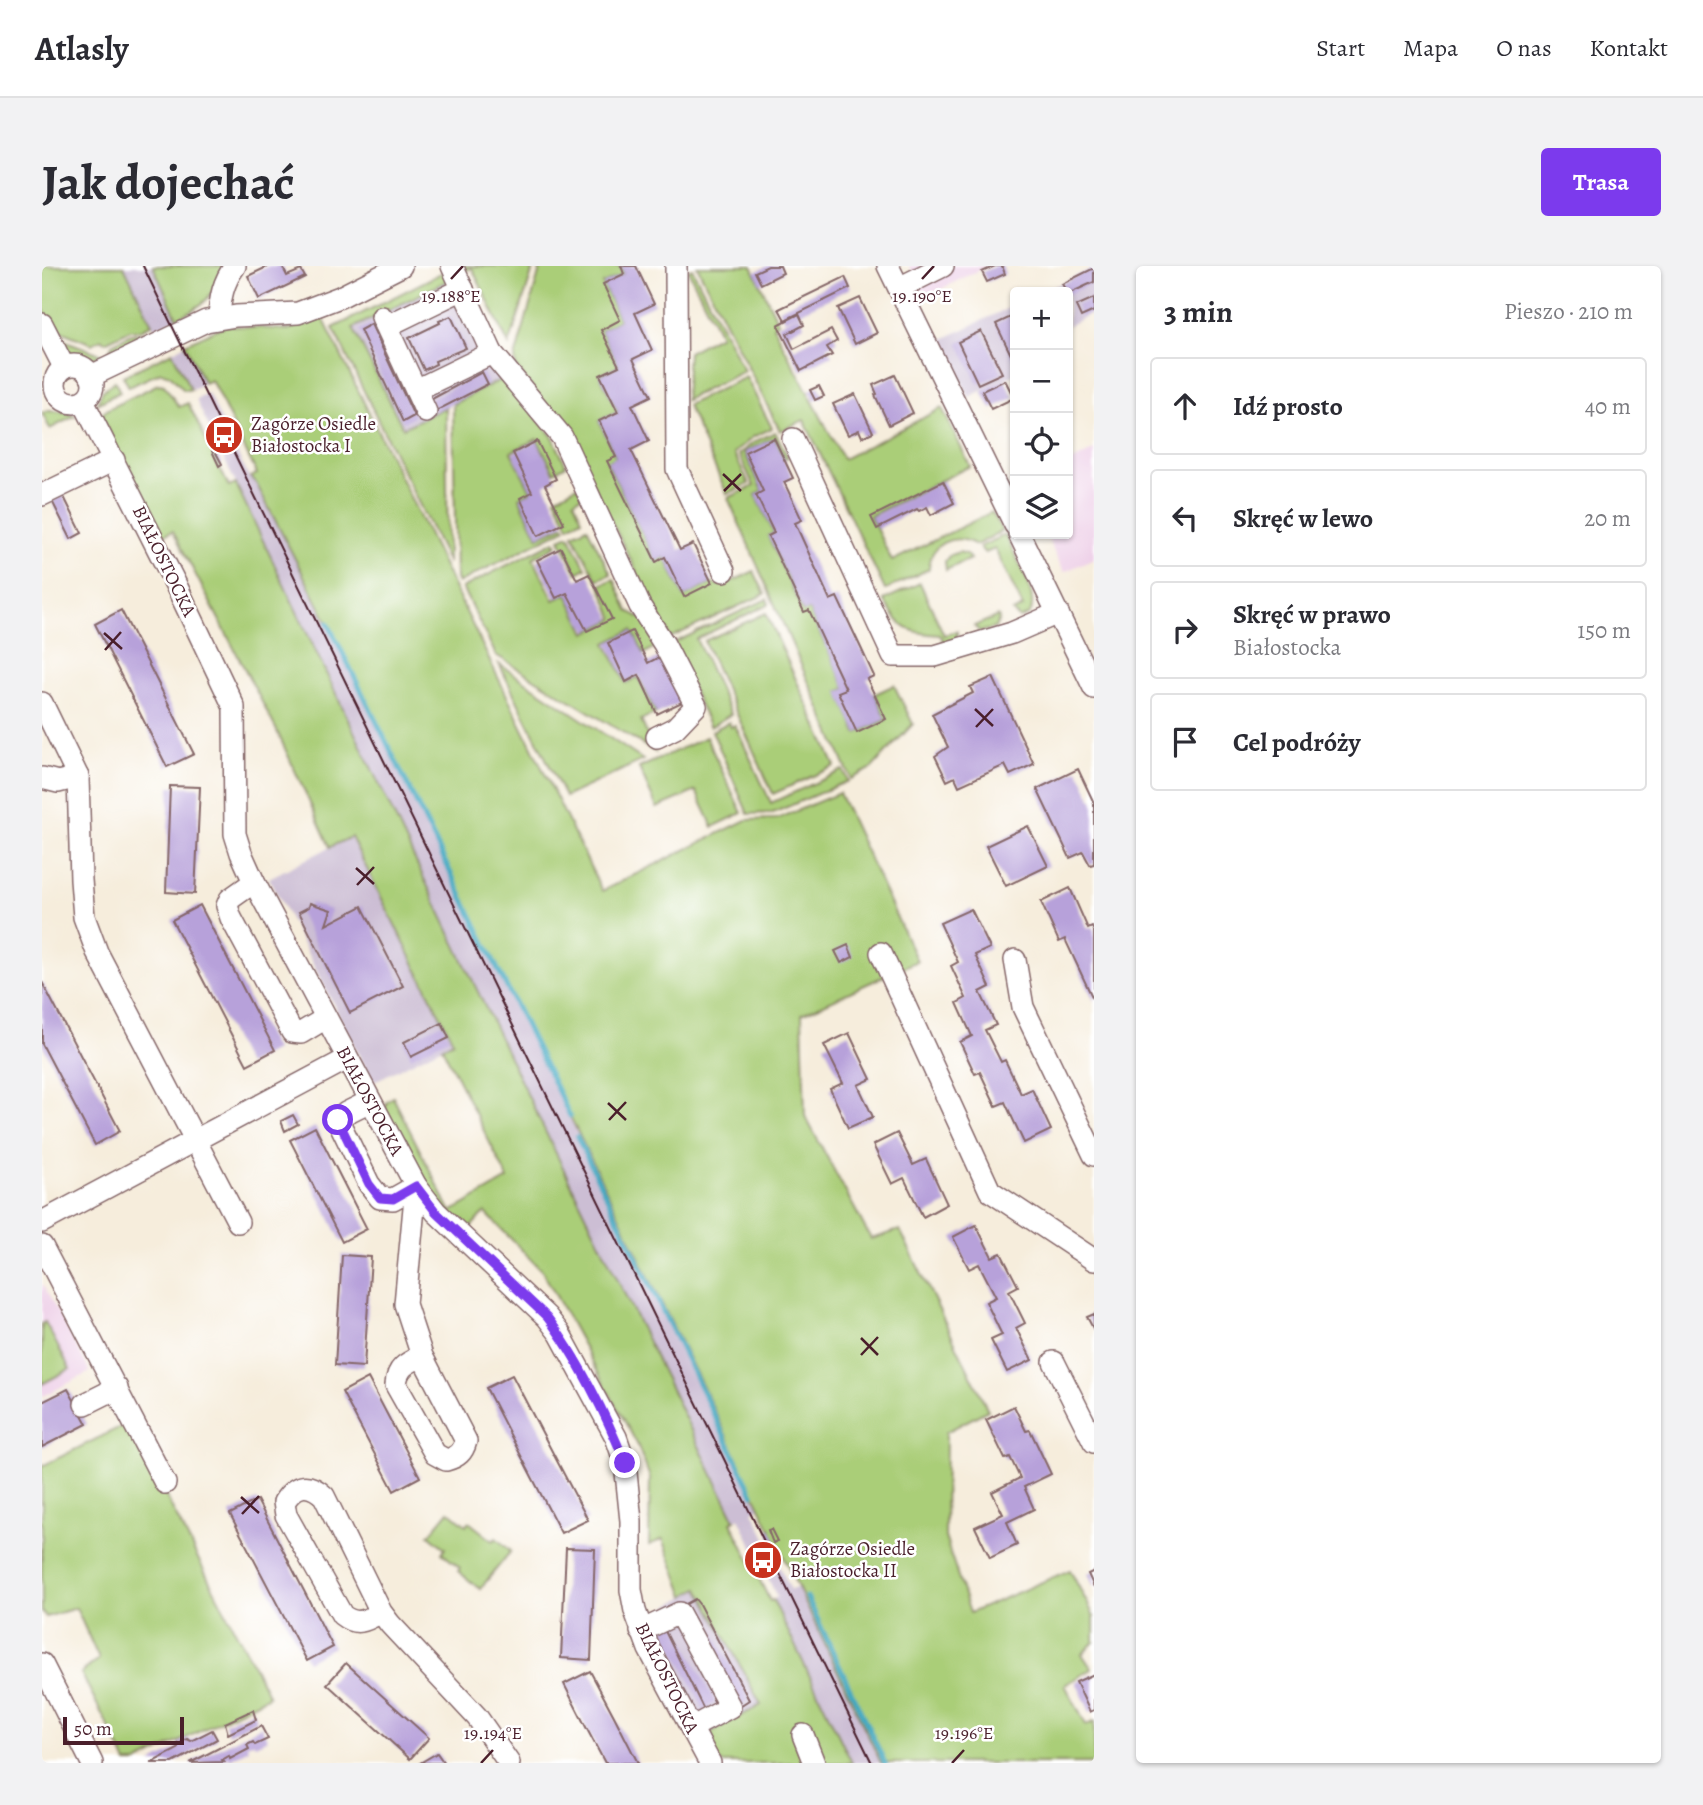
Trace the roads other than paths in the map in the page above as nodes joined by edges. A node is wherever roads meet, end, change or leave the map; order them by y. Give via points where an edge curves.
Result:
1 (235, 266) edge
2 (401, 266) edge
3 (452, 266) edge
4 (676, 266) edge
5 (888, 266) edge
6 (943, 266) edge
7 (899, 288) junction
8 (463, 289) junction
9 (219, 318) junction
10 (42, 324) edge
11 (492, 353) junction
12 (64, 367) junction
13 (91, 376) junction
14 (416, 390) junction
15 (49, 396) edge
16 (83, 401) junction
17 (426, 412) dead end
18 (793, 439) dead end
19 (114, 460) junction
20 (42, 495) edge
21 (1010, 515) edge
22 (1021, 539) edge
23 (724, 572) dead end
24 (1058, 613) junction
25 (1094, 688) edge
26 (42, 703) edge
27 (657, 737) dead end
28 (78, 777) junction
29 (42, 778) edge
30 (254, 882) junction
31 (881, 953) dead end
32 (1015, 960) dead end
33 (326, 1018) junction
34 (347, 1059) junction
35 (370, 1101) junction
36 (195, 1139) junction
37 (1094, 1155) edge
38 (416, 1186) junction
39 (42, 1222) edge
40 (238, 1222) dead end
41 (42, 1246) edge
42 (1094, 1260) edge
43 (422, 1356) dead end
44 (1054, 1362) dead end
45 (117, 1388) junction
46 (85, 1405) dead end
47 (1094, 1442) edge
48 (165, 1483) dead end
49 (381, 1612) junction
50 (640, 1631) junction
51 (42, 1664) edge
52 (691, 1728) junction
53 (803, 1735) dead end
54 (92, 1763) edge
55 (509, 1763) edge
56 (710, 1763) edge
57 (814, 1763) edge

1 - 9 street via 226,278
2 - 9 street via 309,309
3 - 8 street
4 - 23 street via 677,469
5 - 7 street
6 - 7 street
7 - 21 street
8 - 11 street
8 - 14 street via 384,322
9 - 13 street via 194,325
10 - 12 street
11 - 14 street
11 - 27 street via 562,438 640,606 696,706 675,728
12 - 13 street via 83,366
12 - 15 street
13 - 16 street via 92,390
14 - 17 street
15 - 16 street via 71,403
16 - 19 street, BIAŁOSTOCKA
18 - 24 street via 893,656 947,653
19 - 20 street
19 - 30 street, BIAŁOSTOCKA via 234,707 236,834
22 - 24 street
24 - 25 street
26 - 28 street
28 - 29 street via 58,782
28 - 36 street via 84,916 97,952
30 - 33 street, BIAŁOSTOCKA
30 - 33 street via 230,899 231,918 292,1032 301,1033
31 - 42 street via 990,1191
32 - 37 street via 1023,1007
33 - 34 street, BIAŁOSTOCKA
34 - 35 street, BIAŁOSTOCKA
34 - 36 street
35 - 38 street, BIAŁOSTOCKA
35 - 38 street via 338,1120 369,1184 380,1198 393,1199
36 - 39 street
36 - 40 street
38 - 43 street via 405,1304
38 - 50 street, BIAŁOSTOCKA via 436,1212 547,1317 616,1437 628,1486 631,1590
41 - 45 street
44 - 47 street
45 - 46 street
45 - 48 street
49 - 49 street via 324,1496 314,1486 289,1494 284,1502 286,1515 342,1615 351,1622 363,1622
49 - 55 street via 477,1717
50 - 52 street, BIAŁOSTOCKA
50 - 52 street via 679,1613 730,1707
51 - 54 street
52 - 56 street, BIAŁOSTOCKA
53 - 57 street

